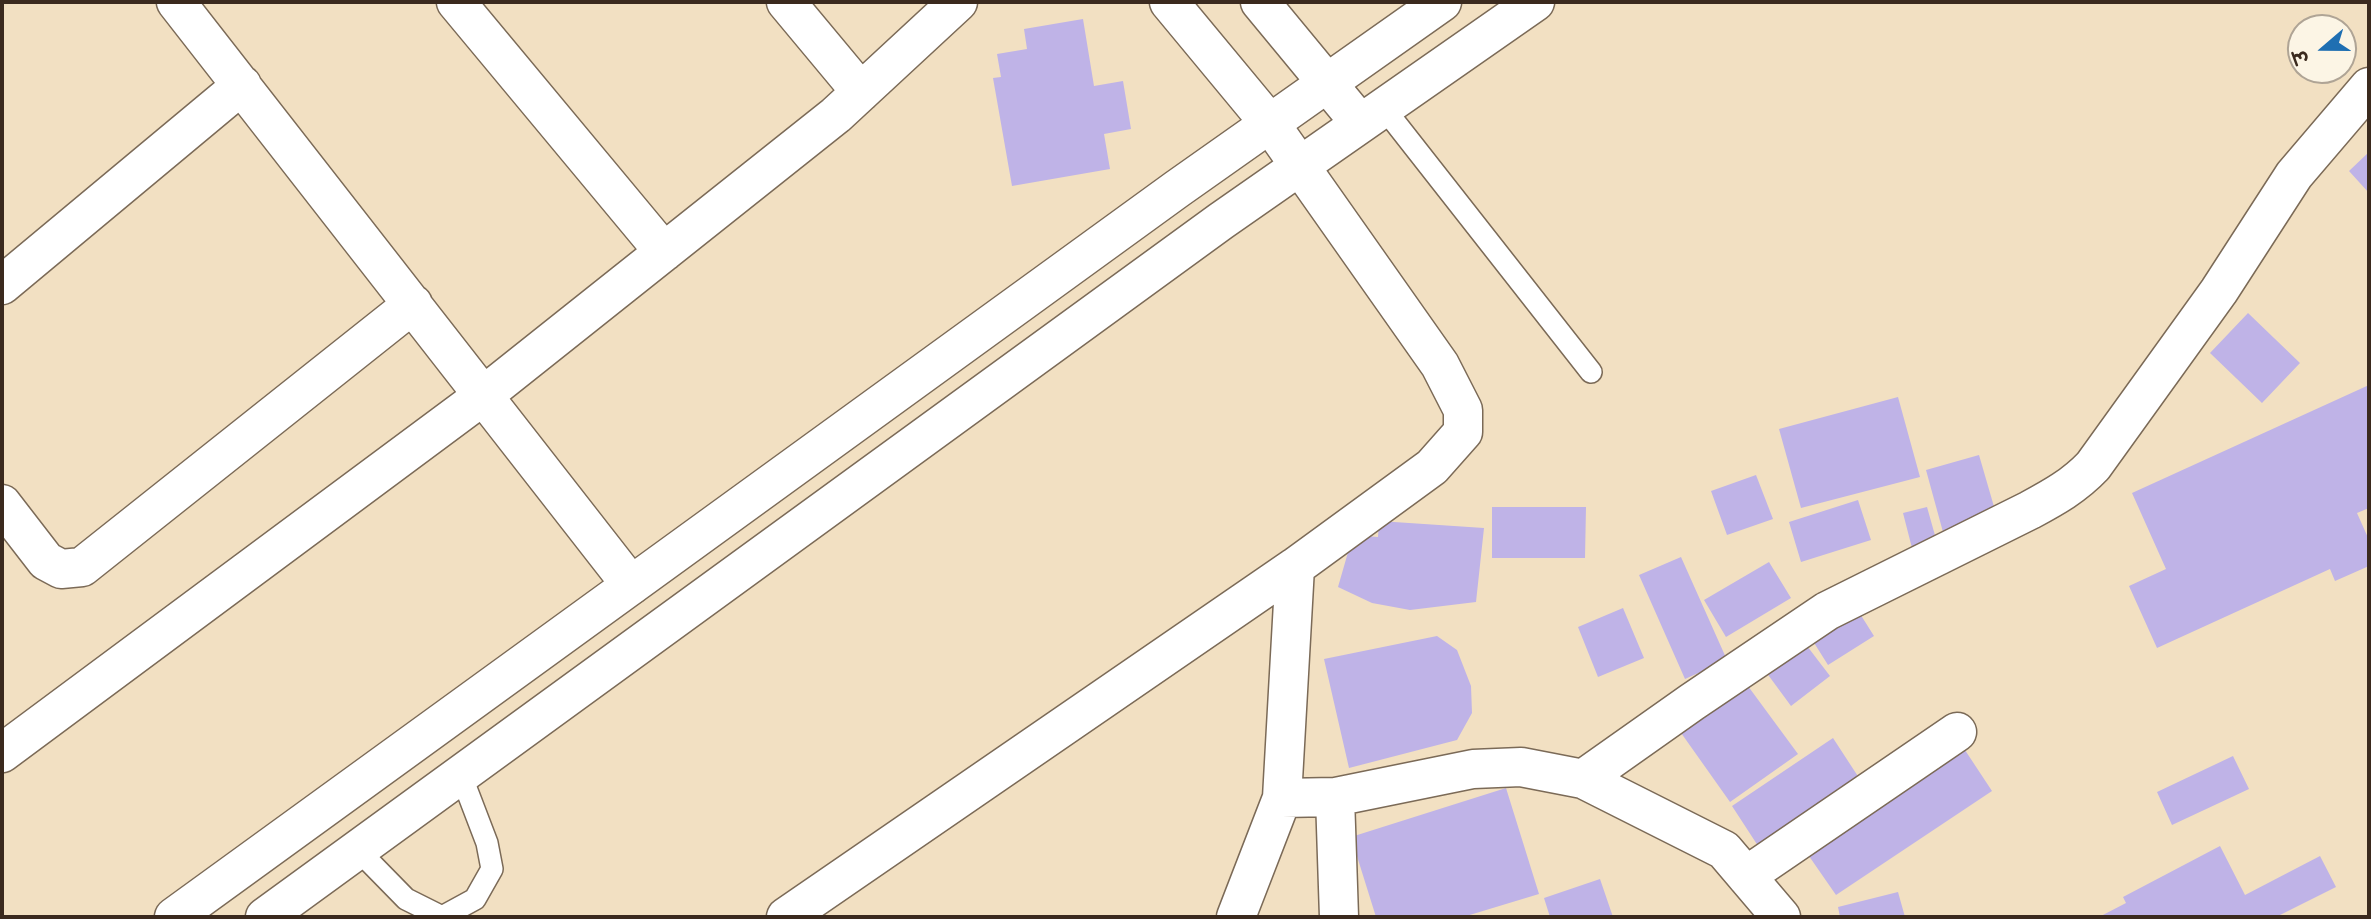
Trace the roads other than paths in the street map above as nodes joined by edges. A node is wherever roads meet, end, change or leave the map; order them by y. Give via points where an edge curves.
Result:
1 (176, 2) edge
2 (456, 2) edge
3 (786, 2) edge
4 (958, 2) edge
5 (1169, 2) edge
6 (1260, 2) edge
7 (1443, 2) edge
8 (1535, 2) edge
9 (1328, 84) junction
10 (242, 85) junction
11 (2369, 87) edge
12 (861, 92) junction
13 (1371, 115) junction
14 (1271, 125) junction
15 (1299, 166) junction
16 (664, 252) junction
17 (2, 285) edge
18 (413, 304) junction
19 (1591, 372) dead end
20 (484, 395) junction
21 (2, 504) edge
22 (1295, 567) junction
23 (631, 585) junction
24 (1957, 732) dead end
25 (2, 752) edge
26 (461, 775) junction
27 (1583, 779) junction
28 (1335, 797) junction
29 (1282, 798) junction
30 (358, 850) junction
31 (1746, 876) junction
32 (174, 917) edge
33 (265, 917) edge
34 (786, 917) edge
35 (1236, 917) edge
36 (1339, 917) edge
37 (1782, 917) edge

1 - 10 street
2 - 16 street
3 - 12 street
4 - 12 street
5 - 14 street
6 - 9 street
7 - 9 street
8 - 13 street
9 - 13 street
9 - 14 street
10 - 17 street
10 - 18 street
11 - 27 street via 2294,175 2219,291 2079,481 1828,611
12 - 16 street
13 - 15 street
13 - 19 lane
14 - 15 street
14 - 23 street
15 - 22 street via 1440,365 1463,410 1463,432 1432,467
15 - 26 street
16 - 20 street
18 - 20 street
18 - 21 street via 82,567 61,569 46,561
20 - 23 street
20 - 25 street
22 - 29 street
22 - 34 street
23 - 32 street
24 - 31 street
26 - 30 street
26 - 30 lane via 492,869 475,899 442,917 406,899
27 - 28 street via 1521,766 1473,769
27 - 31 street via 1724,850
28 - 29 street
28 - 36 street
29 - 35 street
30 - 33 street
31 - 37 street

